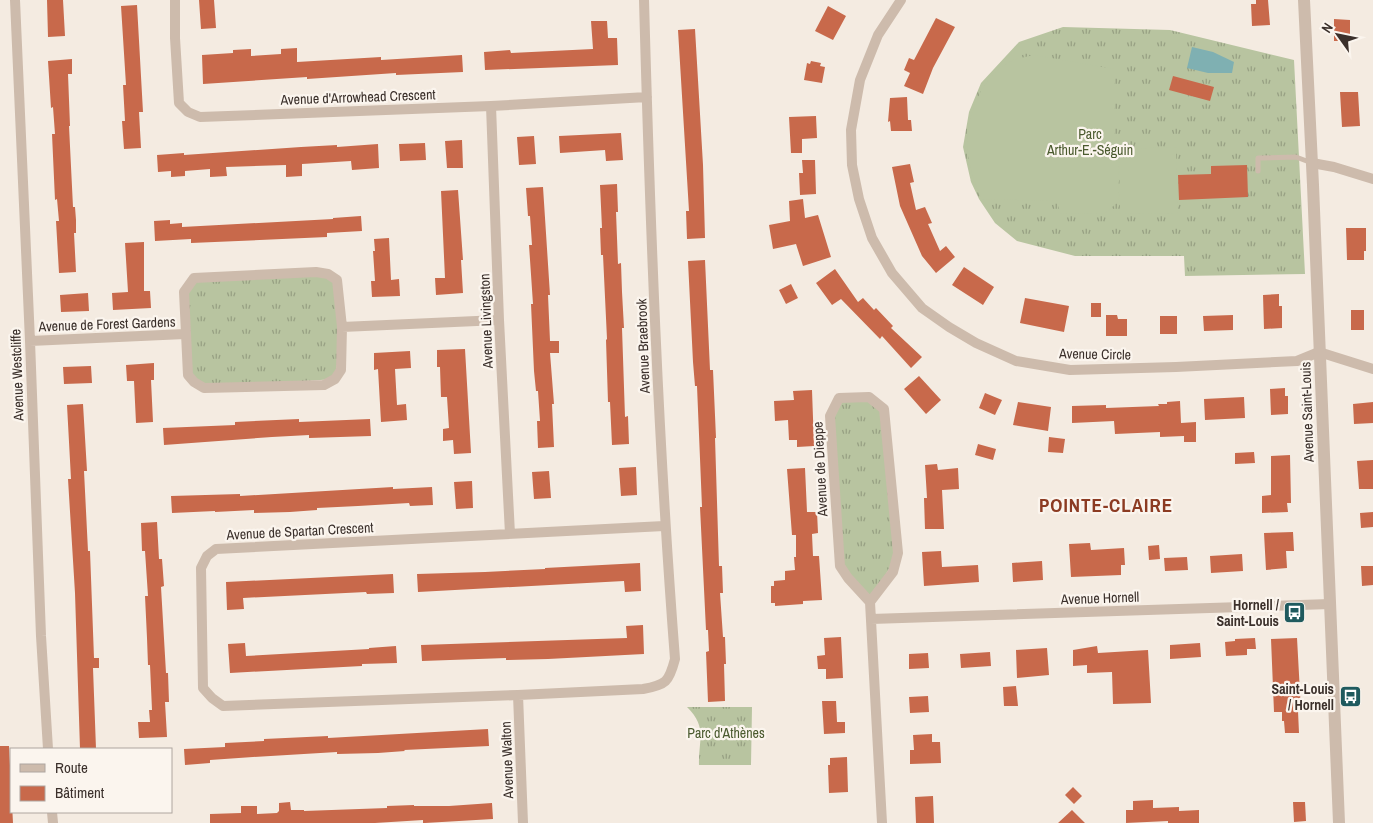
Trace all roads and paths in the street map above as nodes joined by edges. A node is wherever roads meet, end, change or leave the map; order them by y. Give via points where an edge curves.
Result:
1 (15, 0) edge
2 (175, 0) edge
3 (644, 0) edge
4 (901, 0) edge
5 (1304, 0) edge
6 (646, 97) junction
7 (491, 106) junction
8 (1312, 163) junction
9 (1258, 171) dead end
10 (1373, 179) edge
11 (499, 320) junction
12 (342, 327) junction
13 (185, 334) junction
14 (30, 341) junction
15 (1319, 352) junction
16 (1373, 369) edge
17 (664, 526) junction
18 (510, 534) junction
19 (870, 602) junction
20 (1330, 604) junction
21 (871, 619) junction
22 (660, 686) joint
23 (518, 695) junction
24 (48, 748) edge
25 (523, 823) edge
26 (882, 823) edge
27 (1339, 823) edge

1 - 14 street, Avenue Westcliffe
2 - 7 street, Avenue d'Arrowhead Crescent via 179,103 200,117
3 - 6 street, Avenue Braebrook
4 - 15 street, Avenue Circle via 878,35 860,80 851,130 852,164 872,238 892,273 922,308 976,343 1016,361 1070,370 1297,361
5 - 8 street, Avenue Saint-Louis
6 - 7 street, Avenue d'Arrowhead Crescent
6 - 17 street, Avenue Braebrook
7 - 11 street, Avenue Livingston
8 - 9 lane via 1296,157 1258,158
8 - 10 street via 1334,166
8 - 15 street, Avenue Saint-Louis
11 - 12 street
11 - 18 street, Avenue Livingston
12 - 13 street, Avenue de Forest Gardens via 341,370 335,379 324,385 204,388 188,375
12 - 13 street, Avenue de Forest Gardens via 337,280 316,272 194,278 184,292
13 - 14 street, Avenue de Forest Gardens
14 - 24 street, Avenue Westcliffe via 40,636
15 - 16 street
15 - 20 street, Avenue Saint-Louis
17 - 18 street, Avenue de Spartan Crescent
17 - 22 street, Avenue Braebrook via 675,659 671,674
18 - 23 street, Avenue de Spartan Crescent via 216,549 207,556 201,568 203,688 223,706
19 - 19 street, Avenue de Dieppe via 893,572 898,553 884,409 869,397 839,398 830,416 840,566
19 - 21 street
20 - 21 street, Avenue Hornell
20 - 27 street, Avenue Saint-Louis
21 - 26 street
22 - 23 street, Avenue de Spartan Crescent
23 - 25 street, Avenue Walton

